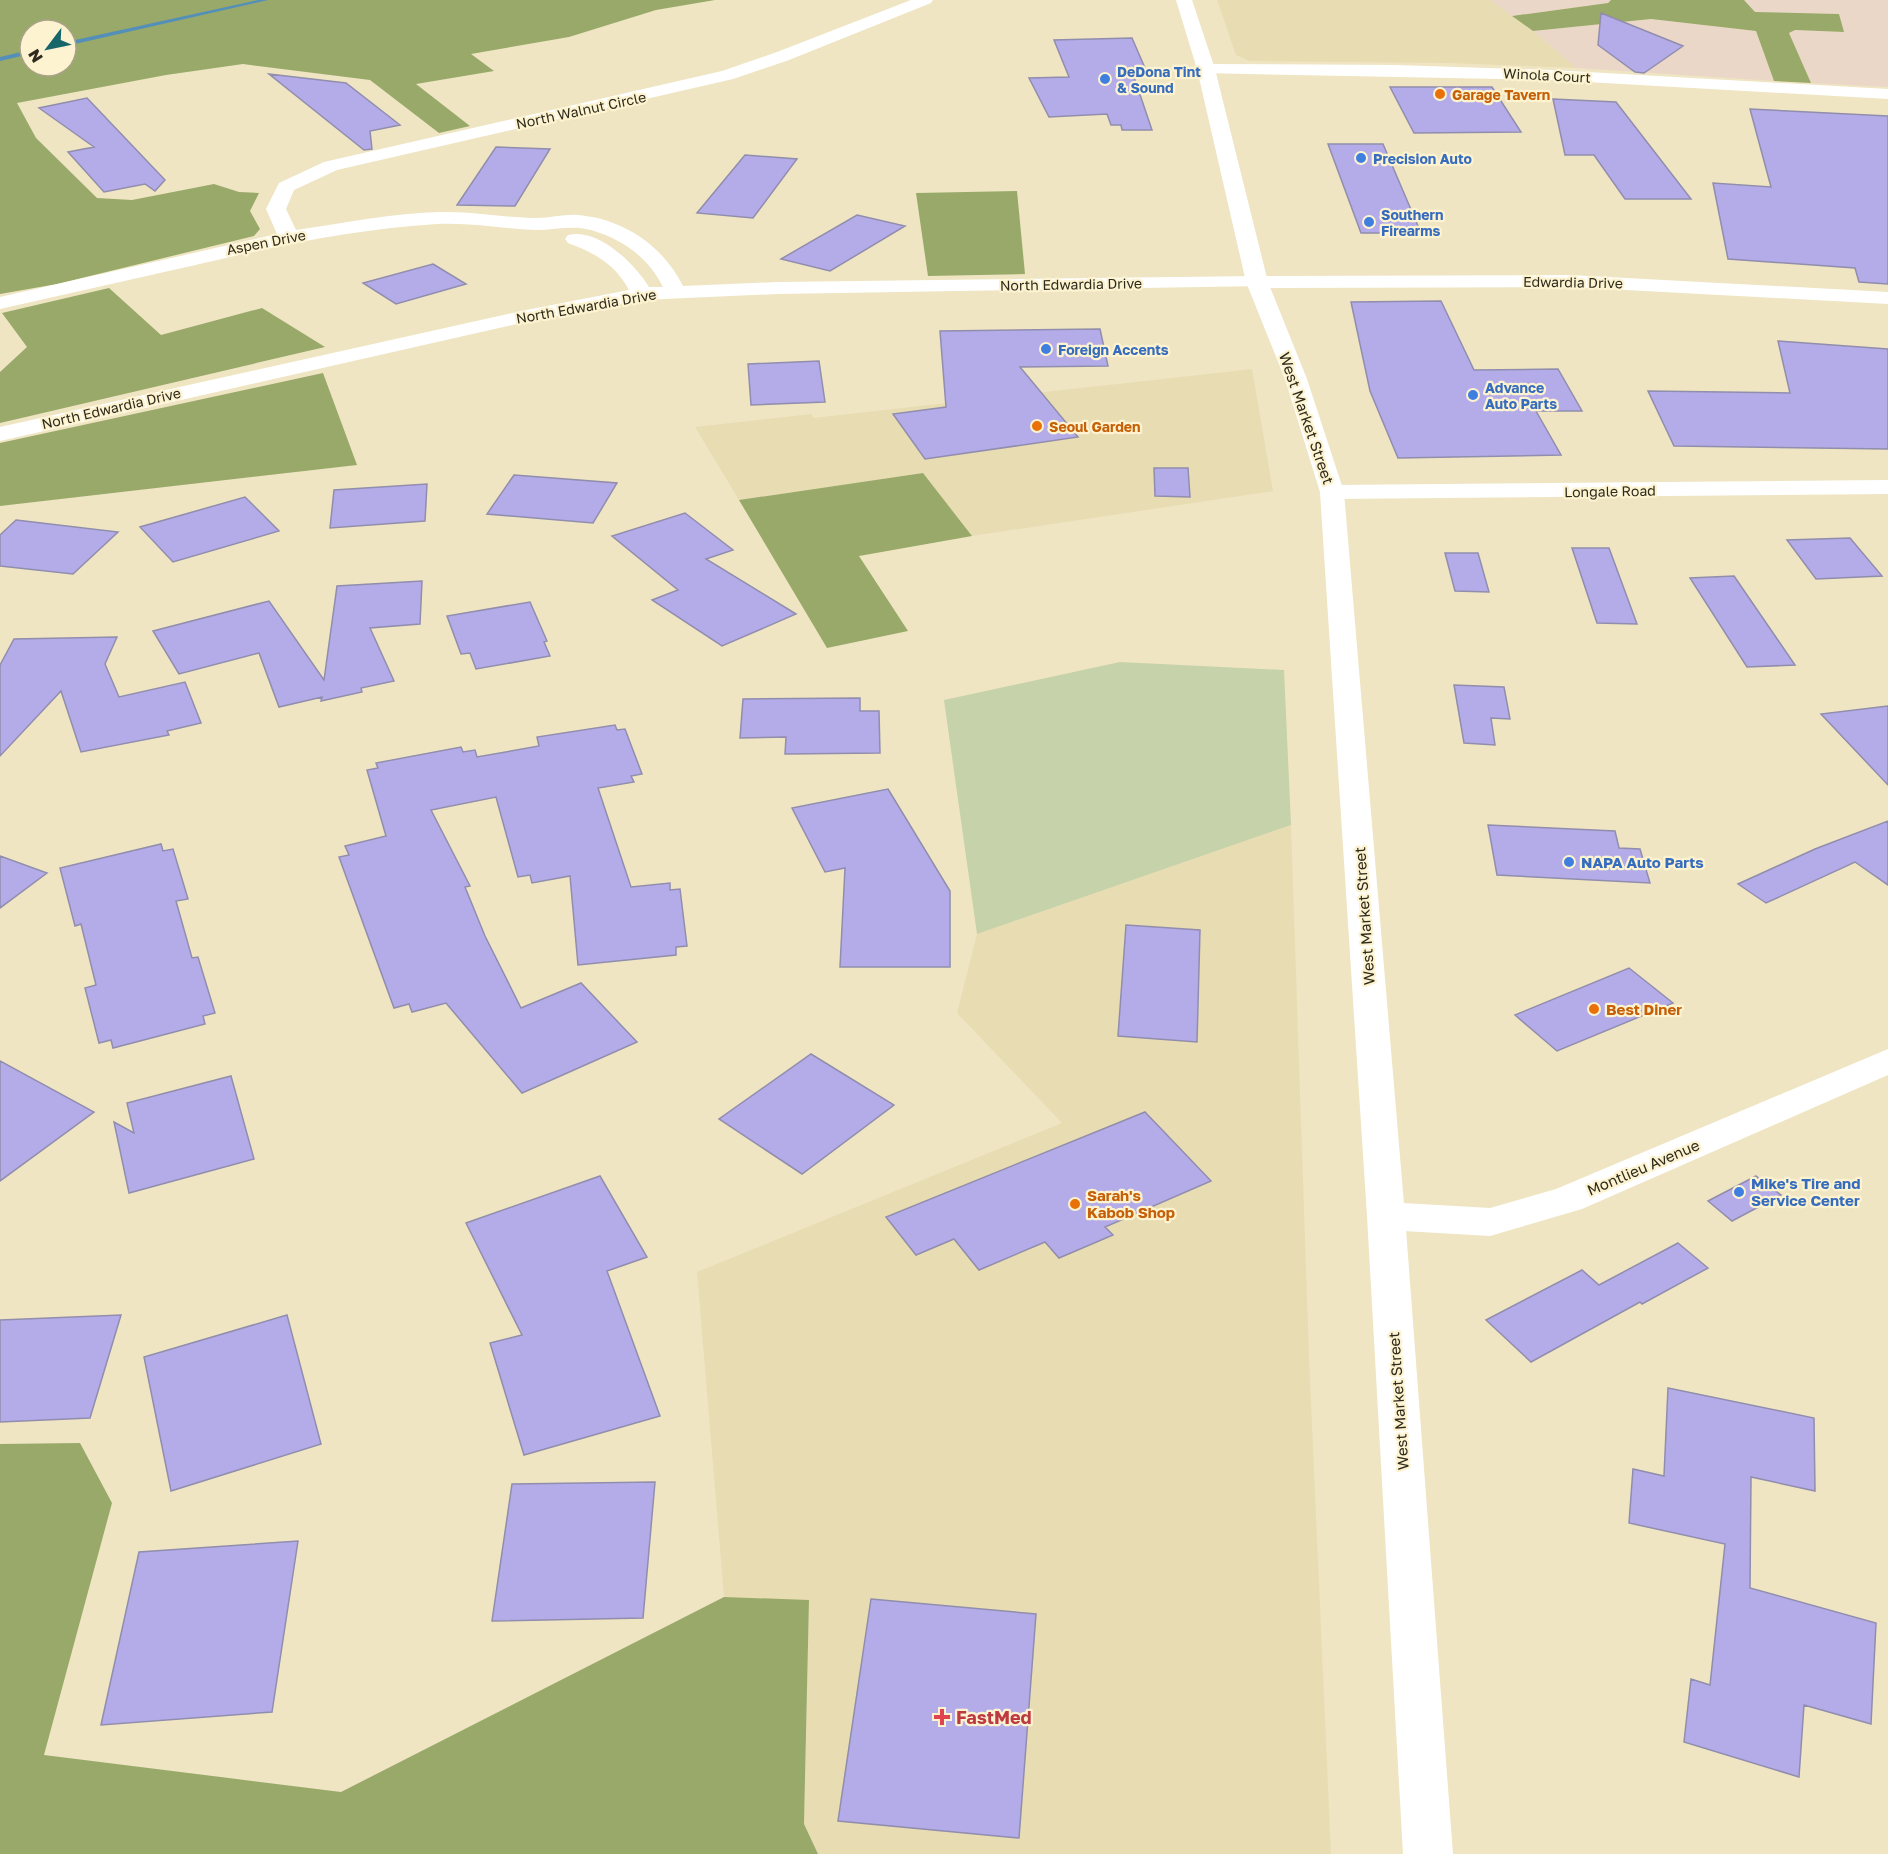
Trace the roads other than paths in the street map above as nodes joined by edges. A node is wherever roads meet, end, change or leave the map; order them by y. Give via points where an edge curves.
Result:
1 (925, 0) edge
2 (1184, 0) edge
3 (1206, 69) junction
4 (1888, 94) edge
5 (537, 224) junction
6 (290, 237) junction
7 (1257, 282) junction
8 (676, 292) junction
9 (642, 294) junction
10 (1888, 298) edge
11 (0, 303) edge
12 (0, 434) edge
13 (1888, 488) edge
14 (1332, 492) junction
15 (1888, 1061) edge
16 (1386, 1216) junction
17 (1428, 1854) edge

1 - 6 street, North Walnut Circle via 727,75 331,166 286,187 276,209
2 - 3 street, West Market Street
3 - 4 street, Winola Court via 1552,75
3 - 7 street, West Market Street
5 - 6 street, Aspen Drive via 440,218
5 - 8 street, Aspen Drive via 578,221 631,239 655,257
5 - 9 street, Aspen Drive via 608,252 630,272
6 - 11 street, Aspen Drive
7 - 8 street, North Edwardia Drive
7 - 10 street, Edwardia Drive via 1570,281
7 - 14 street, West Market Street via 1296,379
8 - 9 street, North Edwardia Drive
9 - 12 street, North Edwardia Drive
13 - 14 street, Longale Road
14 - 16 street, West Market Street
15 - 16 street, Montlieu Avenue via 1569,1199 1490,1222
16 - 17 street, West Market Street

